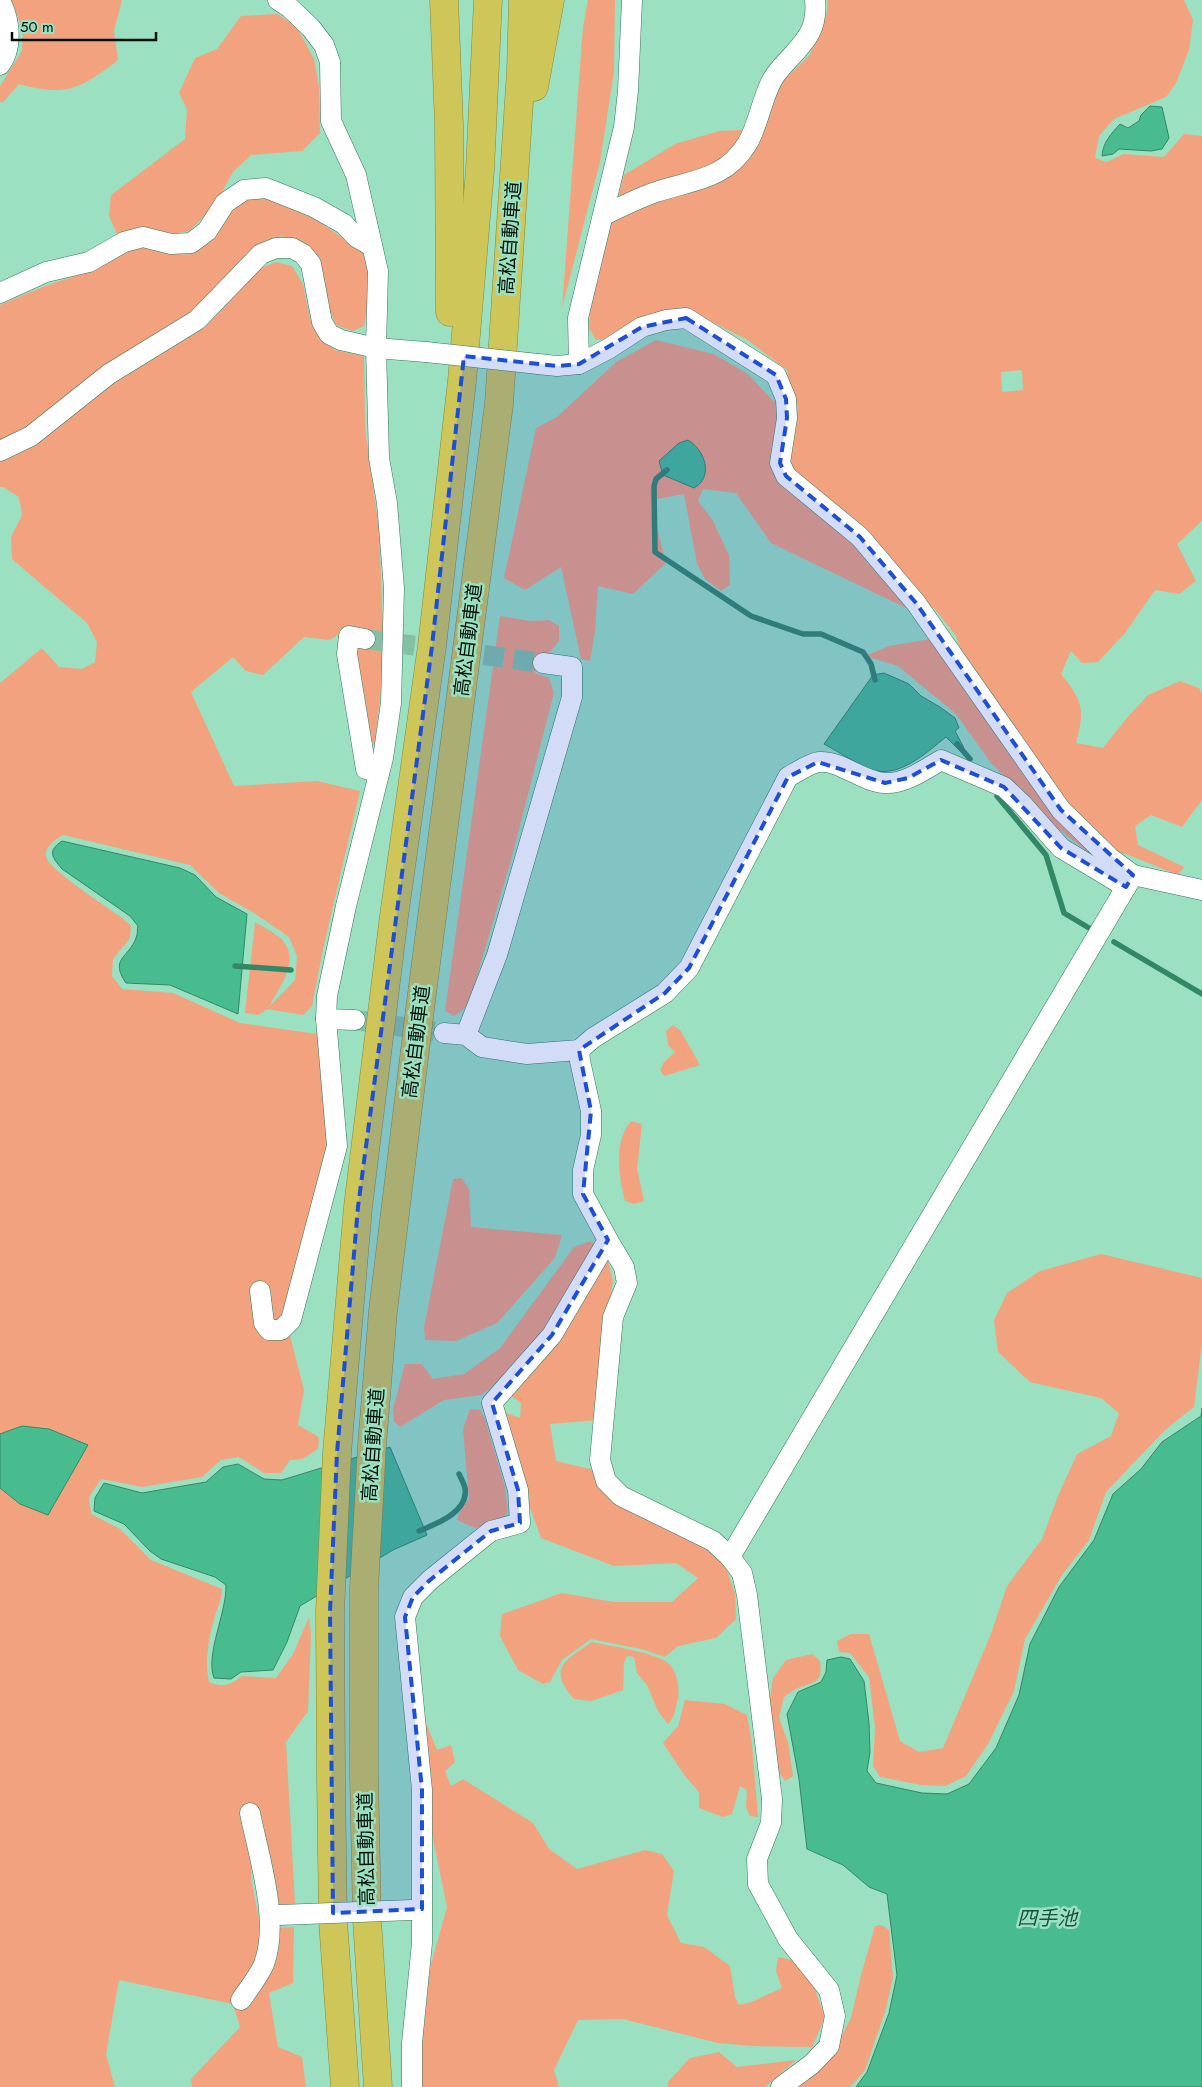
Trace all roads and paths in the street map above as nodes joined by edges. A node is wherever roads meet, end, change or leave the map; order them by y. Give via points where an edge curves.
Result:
1 (278, 0) edge
2 (488, 0) edge
3 (523, 0) edge
4 (550, 0) edge
5 (632, 0) edge
6 (815, 0) edge
7 (0, 1) edge
8 (443, 3) edge
9 (0, 65) edge
10 (604, 215) junction
11 (372, 246) junction
12 (0, 293) edge
13 (376, 348) junction
14 (580, 364) junction
15 (499, 404) junction
16 (0, 450) edge
17 (365, 639) tunnel mouth
18 (432, 646) junction
19 (543, 663) tunnel mouth
20 (379, 774) junction
21 (1129, 881) junction
22 (1202, 890) edge
23 (326, 1019) junction
24 (355, 1020) tunnel mouth
25 (444, 1033) tunnel mouth
26 (466, 1035) junction
27 (579, 1050) junction
28 (608, 1240) junction
29 (260, 1291) dead end
30 (730, 1557) junction
31 (250, 1813) dead end
32 (417, 1909) junction
33 (274, 1915) junction
34 (242, 2000) dead end
35 (345, 2087) edge
36 (378, 2087) edge
37 (412, 2087) edge
38 (781, 2087) edge

1 - 11 street via 311,28 324,46 330,62 331,121 356,175
2 - 18 highway, 高松自動車道 via 480,170 463,371
3 - 15 highway, 高松自動車道
4 - 15 highway via 534,83 515,320
5 - 10 street via 624,127
6 - 10 street via 815,21 807,40 775,76 747,143 730,166 712,176 655,192
7 - 9 street via 6,12 8,34 6,57
8 - 18 highway via 450,124 452,288
10 - 14 street via 578,318
11 - 12 street via 356,238 344,224 314,207 266,188 244,190 225,203 207,231 191,243 171,244 143,237 124,242 89,262 46,272
11 - 13 street via 379,286
13 - 14 street, bridge via 557,366
13 - 16 street via 329,334 322,322 311,264 292,248 276,248 261,254 197,320 109,374 32,436
13 - 20 street via 380,458 394,588 391,703
14 - 21 street via 642,326 686,318 776,374 786,399 787,418 780,463 786,476 860,537 916,603 1061,810
15 - 36 highway, 高松自動車道 via 384,1301 372,1445 364,1589 364,1774 367,1920
17 - 20 street via 349,636 347,654 366,769
18 - 35 highway, 高松自動車道 via 360,1198 337,1453 330,1612 333,1921
19 - 26 street via 572,667 572,697 497,955
20 - 23 street via 346,906 327,996
21 - 22 street
21 - 27 street via 1061,848 1004,788 941,760 908,778 885,783 867,779 831,763 818,762 788,777 689,968 666,993
21 - 30 street
23 - 24 street
23 - 29 street via 338,1146 291,1320 281,1330 269,1330 264,1323
25 - 26 street
26 - 27 street via 482,1046 527,1054
27 - 28 street via 591,1111 583,1194
28 - 30 street via 624,1266 627,1283 613,1318 600,1460 606,1481 621,1496 712,1541
28 - 32 street via 552,1335 492,1403 518,1490 520,1523 491,1531 430,1580 413,1596 405,1617 422,1790
30 - 38 street via 742,1573 747,1594 772,1799 771,1823 757,1859 758,1884 788,1939 829,1990 835,2016 829,2046 812,2064
31 - 33 street
32 - 33 street, bridge
32 - 37 street via 422,1943 412,2043
33 - 34 street via 263,1965

